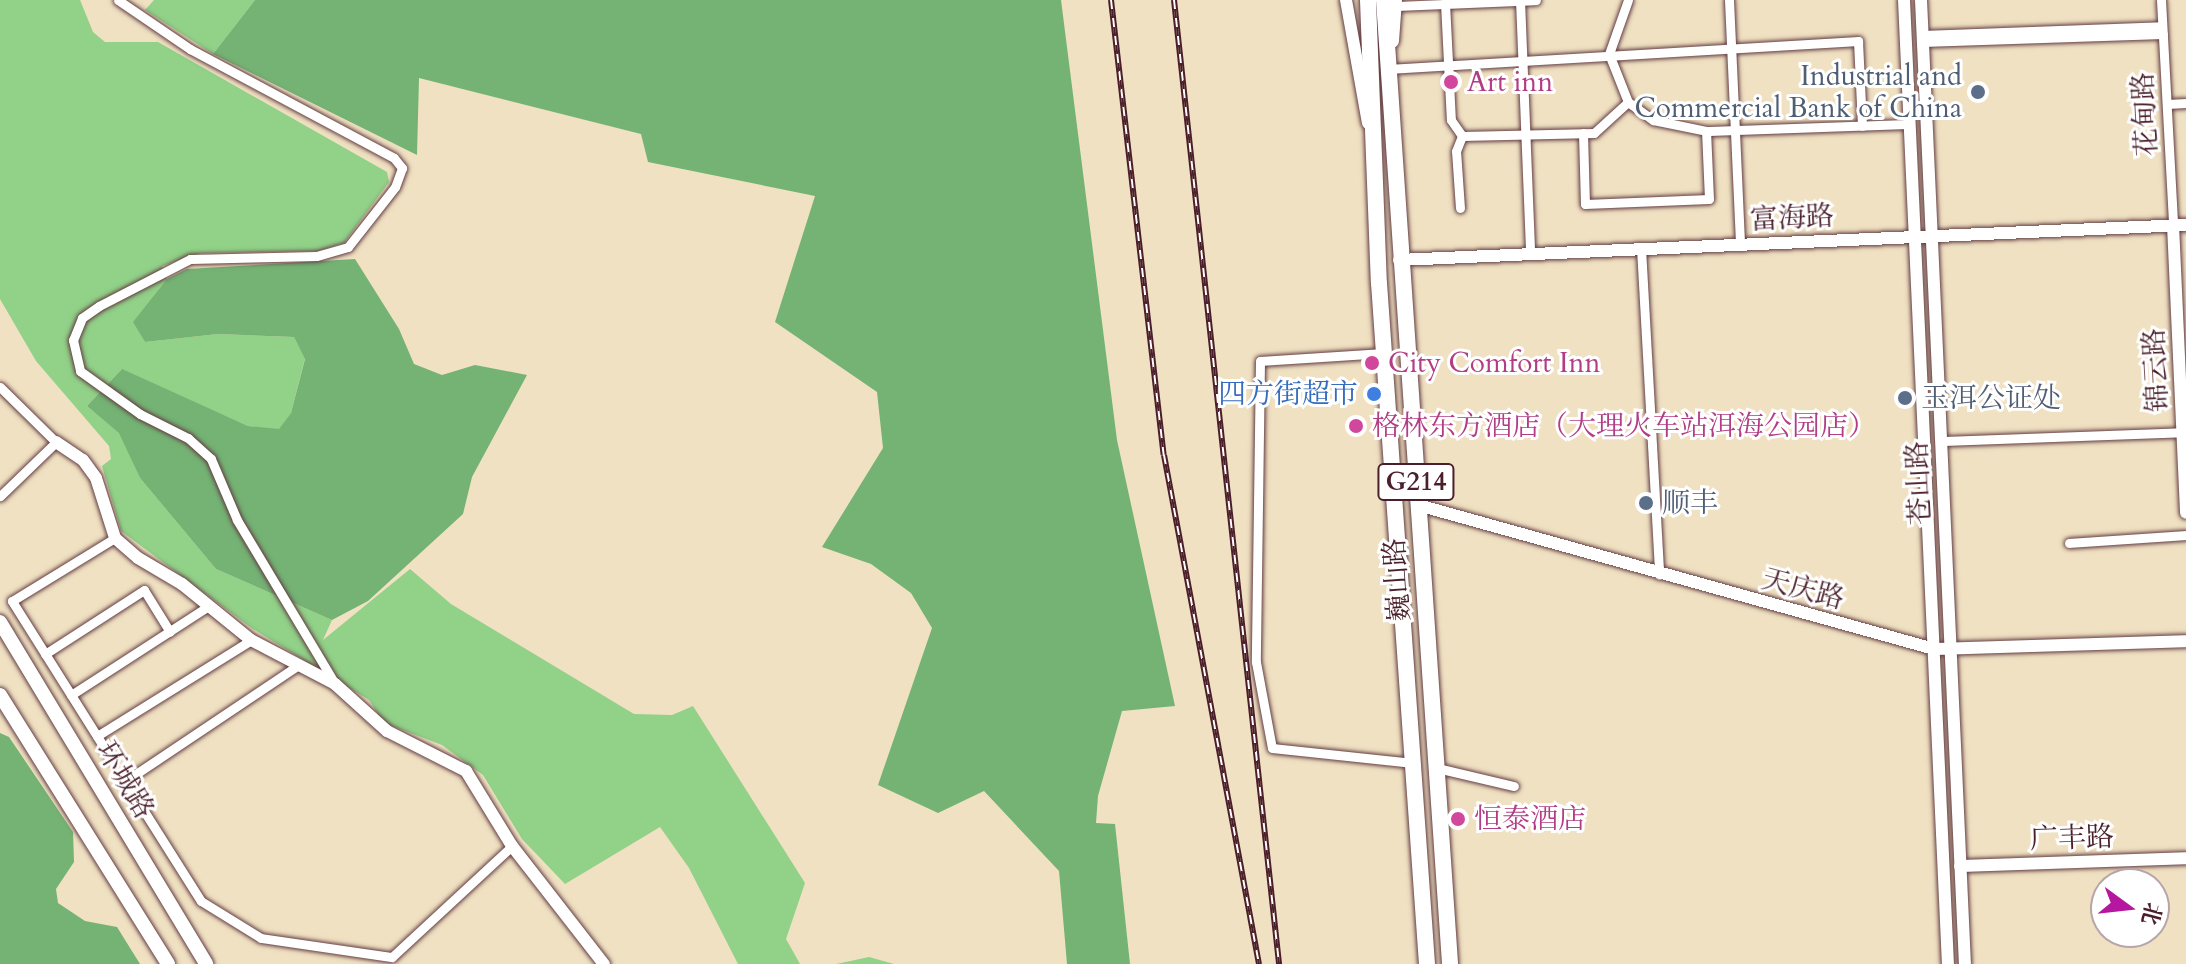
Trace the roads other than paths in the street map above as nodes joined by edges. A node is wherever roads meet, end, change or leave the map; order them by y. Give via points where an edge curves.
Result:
1 (118, 0) edge
2 (1346, 0) edge
3 (1368, 0) edge
4 (1520, 0) edge
5 (1536, 0) edge
6 (1729, 0) edge
7 (1904, 0) edge
8 (1921, 0) edge
9 (2161, 0) edge
10 (1623, 1) edge
11 (1391, 2) edge
12 (1445, 3) junction
13 (2163, 30) junction
14 (1922, 38) junction
15 (1731, 48) junction
16 (1609, 54) junction
17 (1522, 59) junction
18 (1447, 63) junction
19 (1388, 69) junction
20 (1628, 102) junction
21 (2186, 103) edge
22 (2167, 104) junction
23 (1910, 124) junction
24 (1862, 126) junction
25 (1735, 129) junction
26 (1706, 131) junction
27 (1583, 133) junction
28 (1526, 135) junction
29 (1462, 136) junction
30 (1373, 149) junction
31 (1460, 208) dead end
32 (2180, 225) edge
33 (1931, 236) junction
34 (1915, 237) junction
35 (1740, 244) junction
36 (1641, 248) junction
37 (1530, 253) junction
38 (1399, 260) junction
39 (1383, 353) junction
40 (0, 387) edge
41 (2184, 432) edge
42 (1941, 441) junction
43 (56, 442) junction
44 (0, 496) edge
45 (1418, 505) junction
46 (2186, 513) edge
47 (2186, 535) edge
48 (115, 538) junction
49 (2069, 543) dead end
50 (1659, 575) junction
51 (207, 607) junction
52 (0, 622) edge
53 (170, 632) junction
54 (251, 640) junction
55 (2186, 641) edge
56 (1950, 648) junction
57 (1934, 649) junction
58 (45, 654) junction
59 (297, 666) junction
60 (335, 684) junction
61 (0, 695) edge
62 (71, 695) junction
63 (97, 736) junction
64 (112, 760) dead end
65 (1413, 763) junction
66 (1437, 768) junction
67 (1514, 786) dead end
68 (512, 846) junction
69 (2186, 858) edge
70 (1960, 866) junction
71 (191, 939) junction
72 (166, 961) edge
73 (206, 964) edge
74 (219, 964) edge
75 (604, 964) edge
76 (1427, 964) edge
77 (1450, 964) edge
78 (1948, 964) edge
79 (1965, 964) edge

1 - 60 street via 190,49 394,158 402,168 395,187 348,247 316,256 190,259 99,306 82,318 73,340 80,371 129,408 188,438 211,459 237,520
2 - 30 street
3 - 30 highway, 巍山路 / G214
4 - 5 street
4 - 12 street
4 - 17 street
6 - 15 street
7 - 23 street, 苍山路
8 - 14 street, 苍山路
9 - 13 street, 花甸路
10 - 16 street
11 - 12 street
11 - 19 highway, 巍山路 / G214
12 - 18 street
13 - 14 street
13 - 22 street, 花甸路
14 - 33 street, 苍山路
15 - 16 street
15 - 24 street via 1858,41
15 - 25 street
16 - 17 street
16 - 20 street
17 - 18 street
17 - 28 street
18 - 19 street
18 - 29 street via 1451,120
19 - 38 highway, 巍山路 / G214
20 - 26 street via 1668,126
20 - 27 street via 1594,133
21 - 22 street
22 - 32 street, 花甸路
23 - 24 street
23 - 34 street, 苍山路
24 - 25 street
25 - 26 street
25 - 35 street
26 - 27 street via 1709,199 1585,204
27 - 28 street
28 - 29 street
28 - 37 street
29 - 31 street via 1456,151
30 - 39 highway, 巍山路 / G214
32 - 33 street, 富海路
32 - 41 street, 锦云路
33 - 34 street, 富海路
33 - 42 street, 苍山路
34 - 35 street, 富海路
34 - 57 street, 苍山路
35 - 36 street, 富海路
36 - 37 street, 富海路
36 - 50 street
37 - 38 street, 富海路
38 - 45 highway, 巍山路 / G214
39 - 65 highway, 巍山路 / G214
39 - 65 street via 1260,361 1256,662 1272,748
40 - 43 street
41 - 42 street
41 - 46 street, 锦云路
42 - 56 street, 苍山路
43 - 44 street
43 - 48 street via 83,460 96,478
45 - 50 street, 天庆路
45 - 66 highway, 巍山路 / G214
47 - 49 street
48 - 51 street
48 - 58 street via 12,601
50 - 57 street, 天庆路
51 - 53 street
51 - 54 street
52 - 71 main road, 环城路
53 - 58 street via 144,590
53 - 62 street
54 - 59 street
54 - 63 street
55 - 56 street, 天庆路
56 - 57 street, 天庆路
56 - 70 street, 苍山路
57 - 78 street, 苍山路
58 - 62 street
59 - 60 street
59 - 68 street via 125,781 201,901 261,938 392,957
60 - 68 street via 387,731 466,771
61 - 72 main road
62 - 63 street
63 - 64 street
65 - 66 highway
65 - 76 highway, 巍山路 / G214
66 - 67 street
66 - 77 highway, 巍山路 / G214
68 - 75 street
69 - 70 street, 广丰路
70 - 79 street, 苍山路
71 - 73 main road, 环城路
71 - 74 main road

